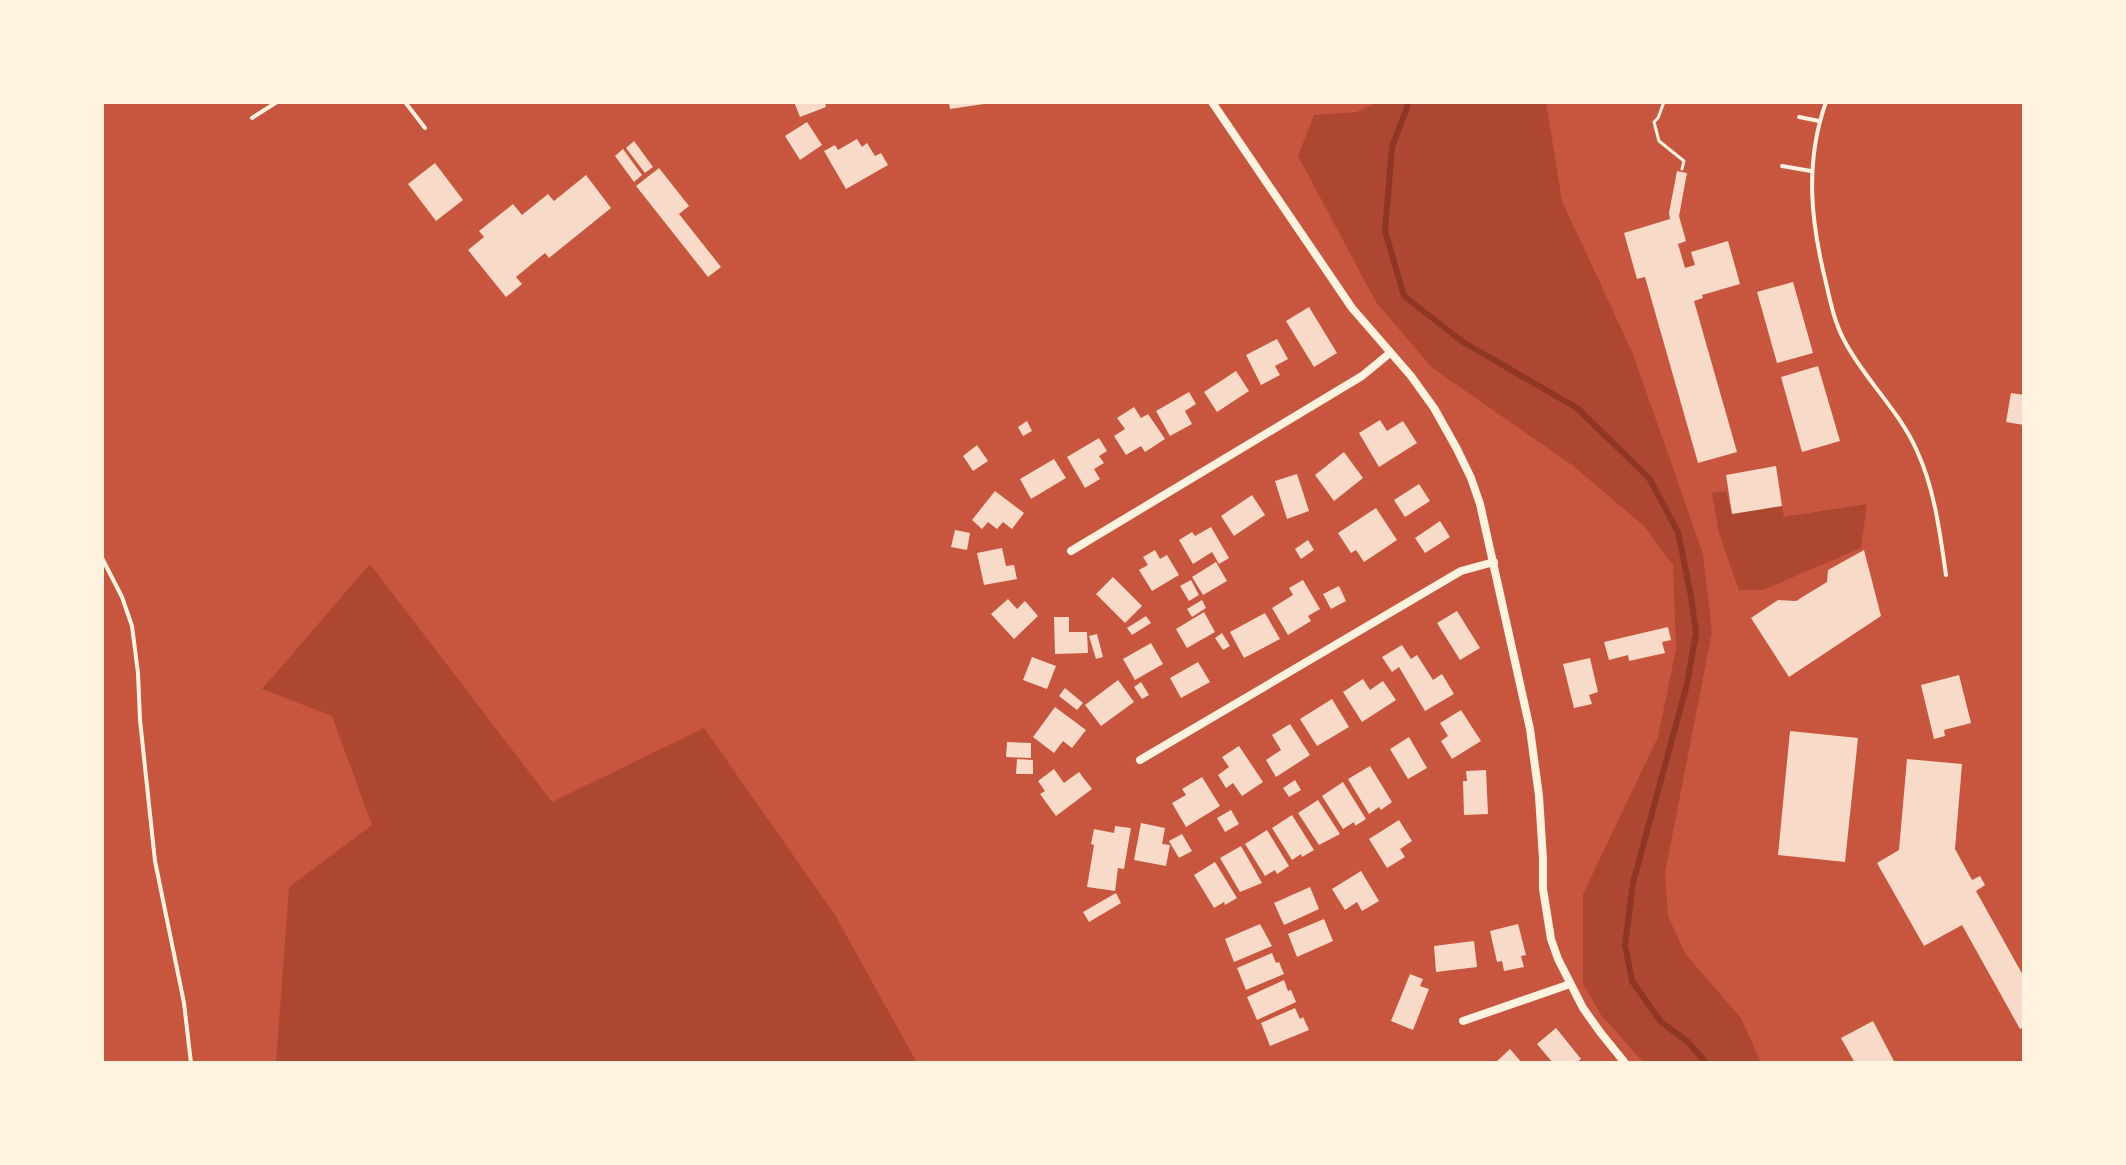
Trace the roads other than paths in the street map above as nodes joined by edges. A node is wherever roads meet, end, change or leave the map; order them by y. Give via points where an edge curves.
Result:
1 (277, 102) edge
2 (405, 102) edge
3 (1212, 102) edge
4 (1826, 102) edge
5 (1799, 117) dead end
6 (252, 118) dead end
7 (1819, 121) junction
8 (425, 128) dead end
9 (1782, 166) dead end
10 (1811, 171) junction
11 (1390, 353) junction
12 (1071, 551) dead end
13 (102, 558) edge
14 (1494, 562) junction
15 (1946, 575) dead end
16 (1140, 760) dead end
17 (1570, 984) junction
18 (1463, 1021) dead end
19 (191, 1063) edge
20 (1625, 1063) edge

1 - 6 lane
2 - 8 lane
3 - 11 street via 1332,281
4 - 7 lane
5 - 7 lane
7 - 10 lane
9 - 10 lane
10 - 15 lane via 1821,266 1834,316 1844,340 1918,452
11 - 12 street via 1362,376
11 - 14 street via 1434,408 1457,449 1480,504
13 - 19 lane via 132,626 155,861
14 - 16 street via 1461,571
14 - 17 street via 1534,752 1547,917
17 - 18 street
17 - 20 street

